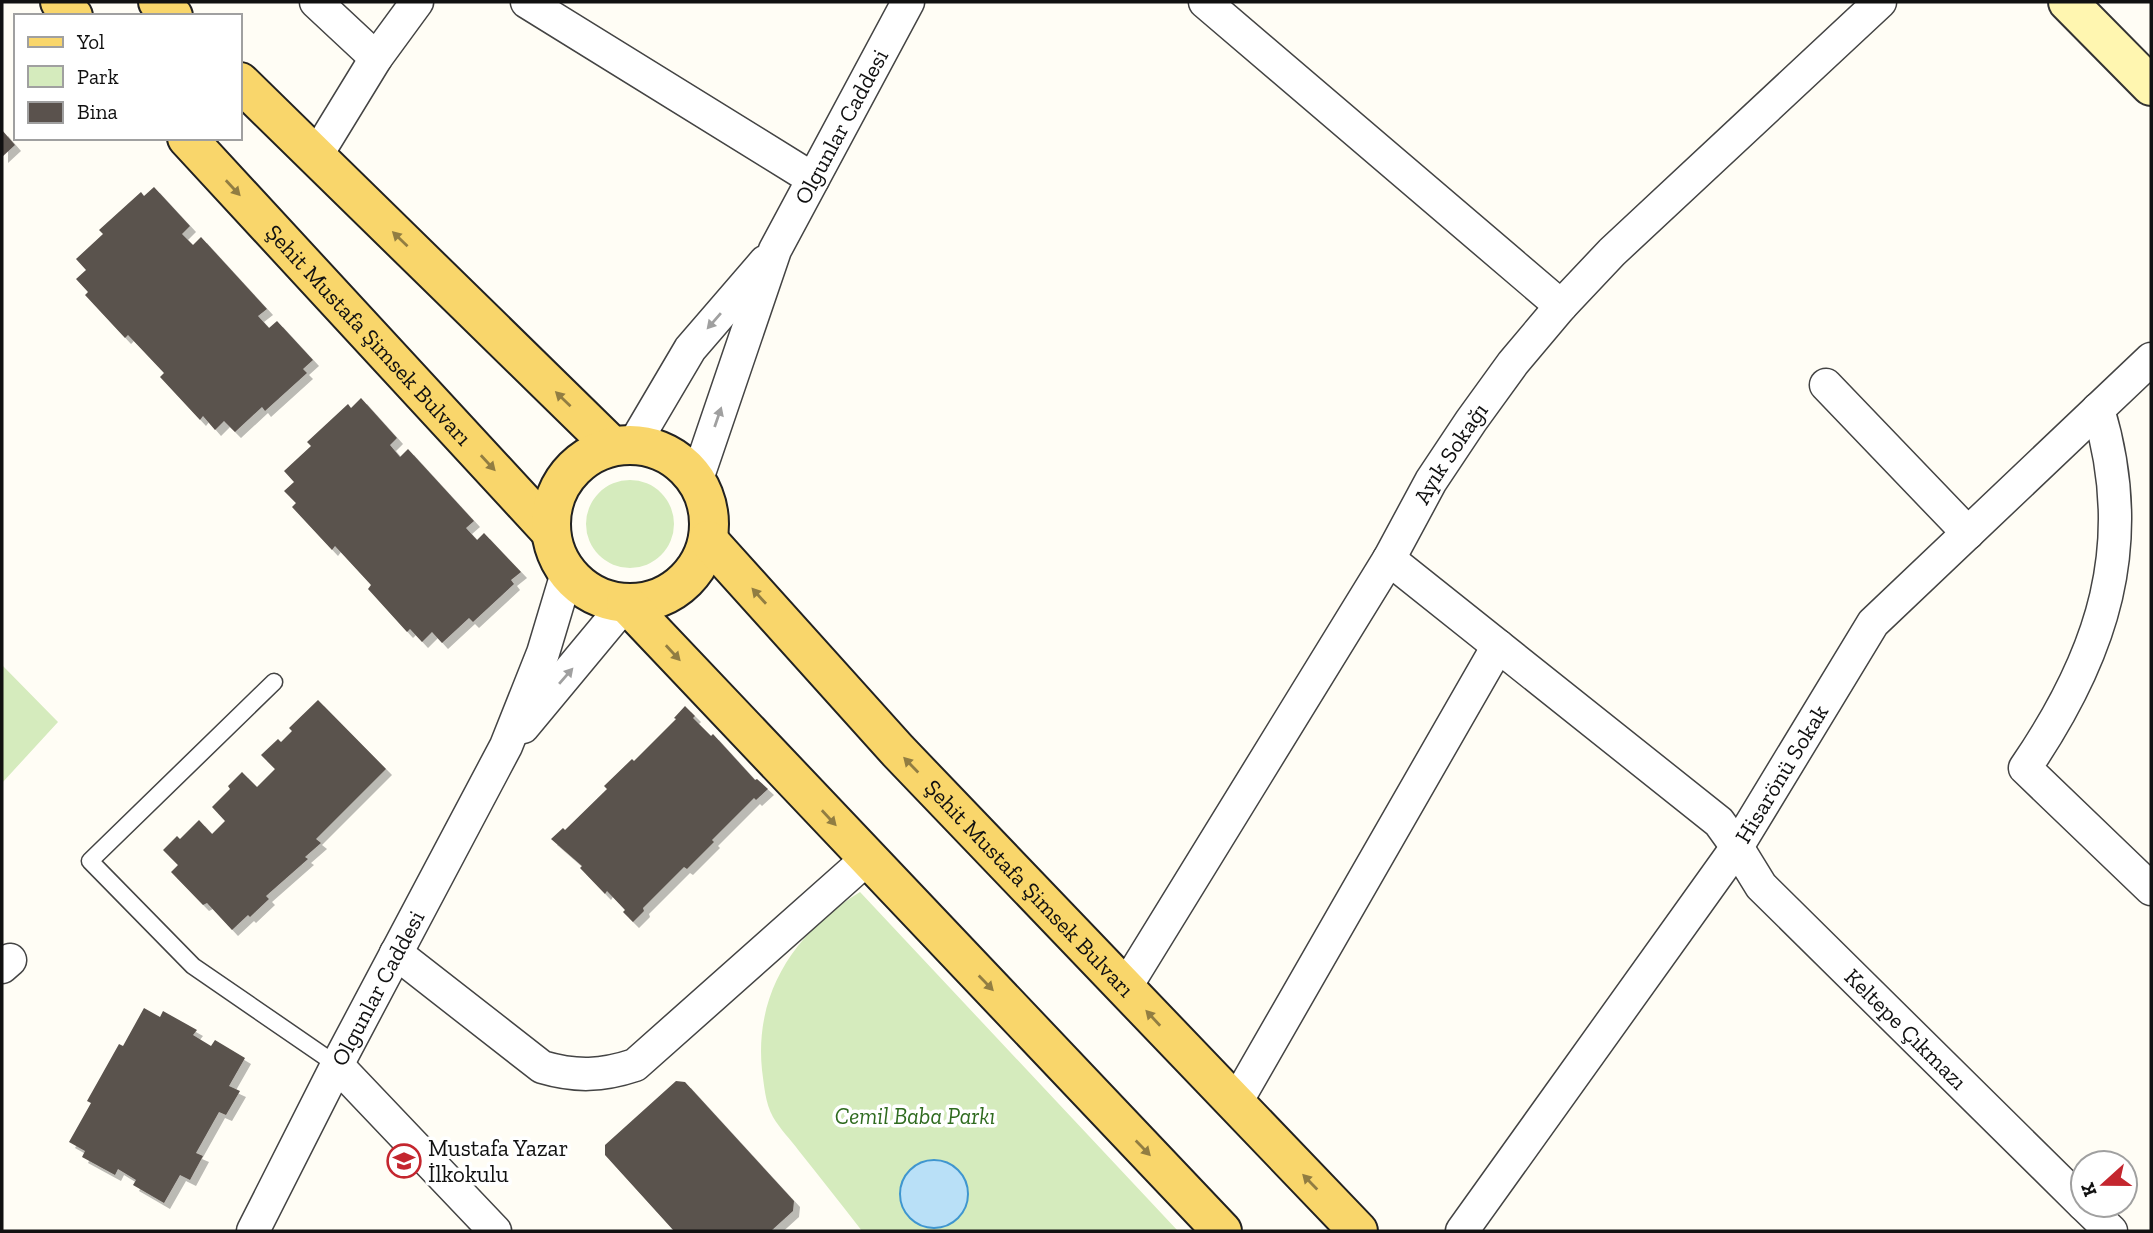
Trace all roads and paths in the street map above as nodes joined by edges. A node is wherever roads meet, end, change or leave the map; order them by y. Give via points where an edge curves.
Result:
1 (158, 2) edge
2 (316, 2) edge
3 (417, 2) edge
4 (527, 2) edge
5 (908, 2) edge
6 (1205, 2) edge
7 (1880, 2) edge
8 (2068, 2) edge
9 (171, 14) edge
10 (376, 58) junction
11 (242, 84) edge
12 (2151, 86) edge
13 (189, 140) edge
14 (316, 156) junction
15 (813, 179) junction
16 (775, 250) junction
17 (1561, 306) junction
18 (2151, 359) edge
19 (1826, 385) dead end
20 (2098, 409) junction
21 (623, 445) junction
22 (696, 482) junction
23 (551, 531) junction
24 (1968, 533) junction
25 (708, 540) junction
26 (1389, 559) junction
27 (567, 573) junction
28 (626, 603) junction
29 (1498, 646) junction
30 (274, 681) dead end
31 (506, 746) junction
32 (1737, 847) junction
33 (867, 858) junction
34 (2151, 889) edge
35 (396, 953) junction
36 (1125, 988) junction
37 (337, 1065) junction
38 (1235, 1104) junction
39 (2069, 1189) edge
40 (253, 1231) edge
41 (495, 1231) edge
42 (1222, 1231) edge
43 (1357, 1231) edge
44 (1462, 1231) edge

1 - 9 main road
2 - 10 street
3 - 10 street
4 - 15 street
5 - 15 street, Olgunlar Caddesi
6 - 17 street
7 - 17 street, Ayık Sokağı via 1612,252
8 - 12 main road
10 - 14 street
11 - 14 main road
13 -> 23 main road, Şehit Mustafa Şimsek Bulvarı
21 -> 14 main road
15 - 16 street, Olgunlar Caddesi
16 -> 21 street via 690,349
22 -> 16 street
17 - 26 street, Ayık Sokağı via 1471,421 1431,481
18 - 20 street, Hisarönü Sokak
19 - 24 street
20 - 24 street, Hisarönü Sokak
20 - 34 street via 2115,482 2112,569 2097,628 2068,699 2025,768
21 - 22 main road via 657,449 677,459
21 - 23 main road via 591,454 573,468 559,487
22 - 25 main road via 709,517
23 - 27 main road
24 - 32 street, Hisarönü Sokak via 1873,623
25 - 28 main road via 687,579 669,593
36 -> 25 main road, Şehit Mustafa Şimsek Bulvarı via 898,751
26 - 29 street, Keltepe Çıkmazı
26 - 36 street, Ayık Sokağı
27 - 28 main road via 603,599
27 - 31 street via 543,653
31 -> 28 street
28 -> 33 main road
29 - 32 street, Keltepe Çıkmazı via 1719,822
29 - 38 street
30 - 37 lane via 89,861 193,965
31 - 35 street, Olgunlar Caddesi
32 - 39 street, Keltepe Çıkmazı via 1761,886
32 - 44 street, Hisarönü Sokak
33 - 35 street via 635,1065 611,1073 586,1076 542,1067
33 -> 42 main road
35 - 37 street, Olgunlar Caddesi
38 -> 36 main road, Şehit Mustafa Şimsek Bulvarı
37 - 40 street, Olgunlar Caddesi
37 - 41 street
43 -> 38 main road, Şehit Mustafa Şimsek Bulvarı

